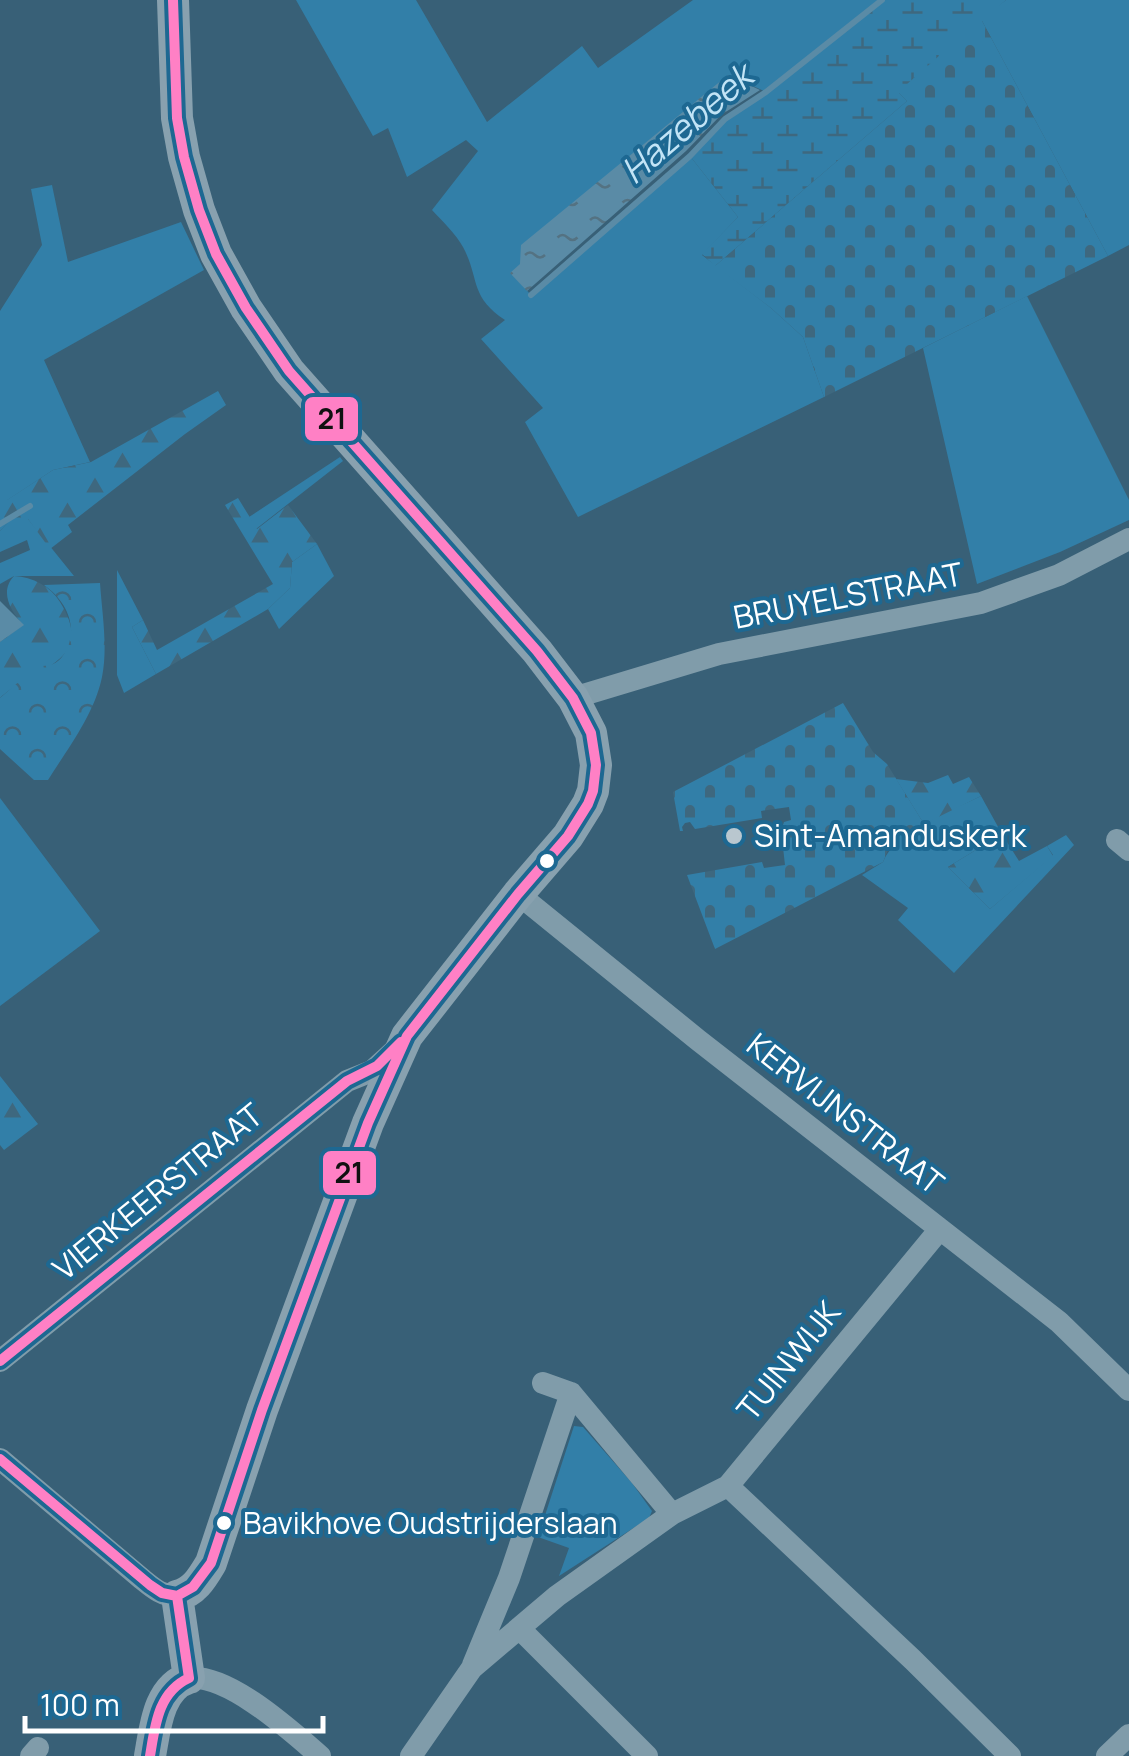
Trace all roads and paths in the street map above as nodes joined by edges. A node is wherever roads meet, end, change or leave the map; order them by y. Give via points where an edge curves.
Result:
1 (173, 0) edge
2 (1129, 539) edge
3 (573, 698) junction
4 (518, 894) junction
5 (371, 1084) junction
6 (940, 1229) junction
7 (0, 1361) edge
8 (543, 1383) dead end
9 (1129, 1390) edge
10 (571, 1393) junction
11 (0, 1459) edge
12 (728, 1486) junction
13 (672, 1514) junction
14 (176, 1596) junction
15 (519, 1628) junction
16 (472, 1668) junction
17 (189, 1678) junction
18 (1129, 1735) edge
19 (150, 1756) edge
20 (320, 1756) edge
21 (411, 1756) edge
22 (647, 1756) edge
23 (1010, 1756) edge
24 (1107, 1756) edge

1 - 3 street via 184,156 216,254 246,308 289,371
2 - 3 street, BRUYELSTRAAT via 1058,575 981,602 719,654
3 - 4 street via 595,749 594,791 568,836
4 - 5 street
4 - 6 street, KERVIJNSTRAAT
5 - 7 street, VIERKEERSTRAAT via 346,1081
5 - 14 street via 368,1123 211,1563 198,1584
6 - 9 street, KERVIJNSTRAAT via 1059,1322
6 - 12 street, TUINWIJK
8 - 10 street
10 - 13 street
10 - 16 street, TUINWIJK
11 - 14 street via 158,1592
12 - 13 street, TUINWIJK
12 - 23 street
13 - 15 street, TUINWIJK
14 - 17 street
15 - 16 street, TUINWIJK
15 - 22 street
16 - 21 street, TUINWIJK
17 - 19 street via 166,1697
17 - 20 street via 206,1678 250,1700
18 - 24 street

